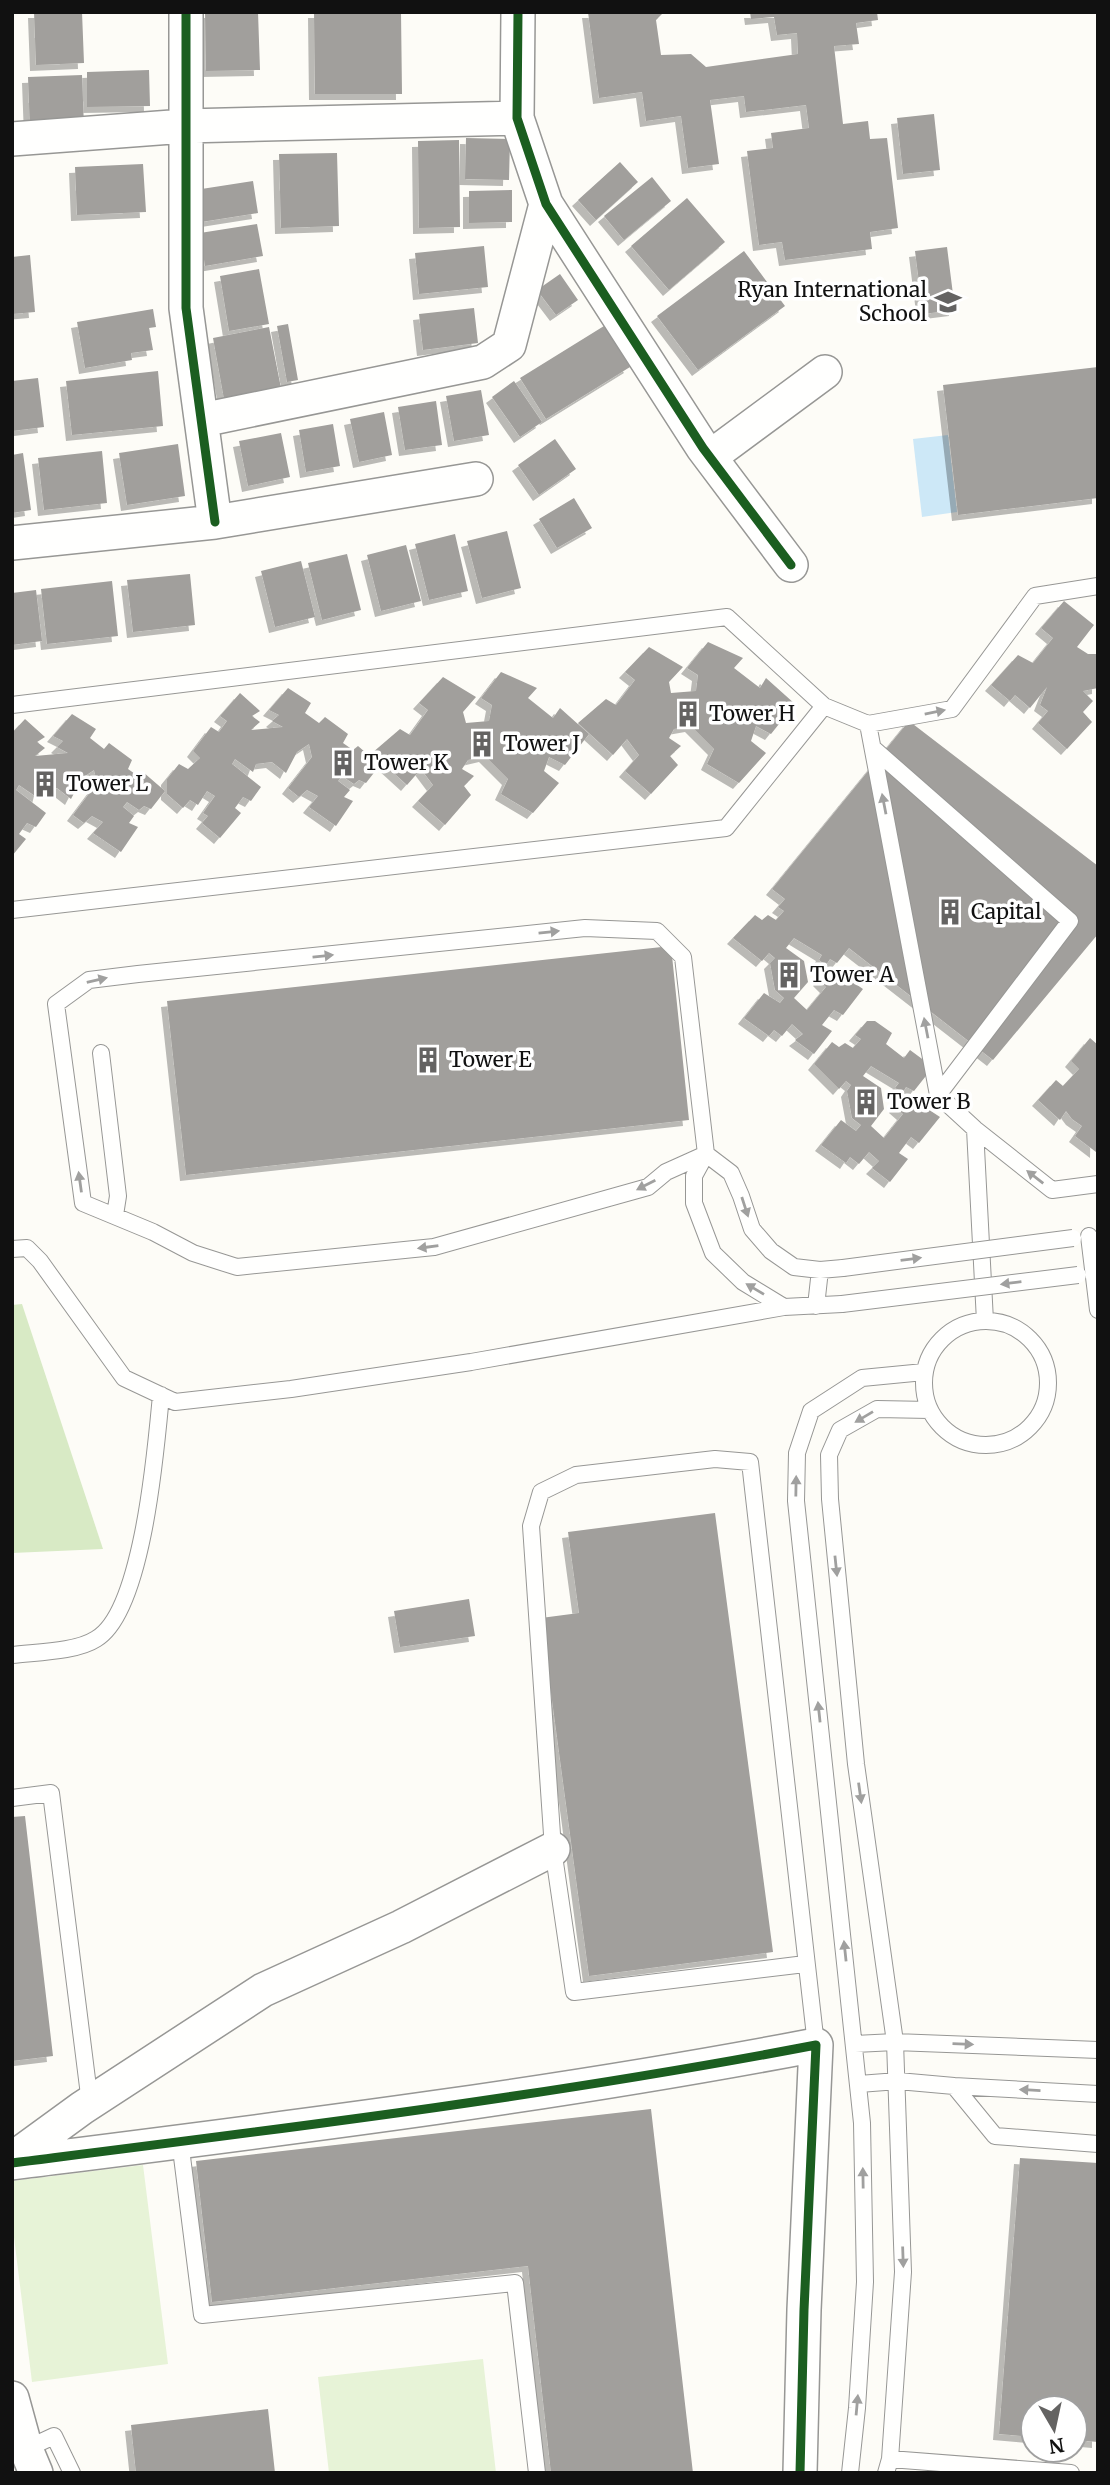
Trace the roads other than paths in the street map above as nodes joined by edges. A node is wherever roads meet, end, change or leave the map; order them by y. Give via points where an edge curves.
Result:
1 (186, 12) edge
2 (518, 12) edge
3 (517, 118) junction
4 (185, 126) junction
5 (12, 139) edge
6 (547, 204) junction
7 (825, 372) dead end
8 (202, 420) junction
9 (709, 457) junction
10 (476, 479) dead end
11 (215, 522) junction
12 (12, 543) edge
13 (791, 565) dead end
14 (1098, 586) edge
15 (12, 705) edge
16 (824, 706) junction
17 (867, 724) junction
18 (874, 750) junction
19 (12, 909) edge
20 (101, 1053) dead end
21 (938, 1095) junction
22 (975, 1129) junction
23 (706, 1154) junction
24 (1098, 1184) edge
25 (114, 1215) junction
26 (1087, 1236) edge
27 (14, 1245) edge
28 (820, 1269) junction
29 (1090, 1274) edge
30 (816, 1306) junction
31 (783, 1307) junction
32 (1098, 1310) edge
33 (985, 1321) junction
34 (924, 1372) junction
35 (161, 1395) junction
36 (930, 1410) junction
37 (12, 1655) edge
38 (856, 1765) junction
39 (825, 1766) junction
40 (12, 1798) edge
41 (553, 1849) junction
42 (805, 1964) junction
43 (895, 2042) junction
44 (855, 2044) junction
45 (816, 2045) junction
46 (1098, 2050) edge
47 (898, 2081) junction
48 (859, 2084) junction
49 (954, 2086) junction
50 (1098, 2094) edge
51 (90, 2104) junction
52 (180, 2141) junction
53 (1098, 2144) edge
54 (12, 2161) edge
55 (12, 2398) edge
56 (38, 2453) edge
57 (888, 2466) edge
58 (955, 2468) edge
59 (72, 2473) edge
60 (537, 2473) edge
61 (800, 2473) edge
62 (850, 2473) edge
63 (1071, 2473) edge

1 - 4 street
2 - 3 street
3 - 4 street
3 - 6 street
4 - 5 street
4 - 8 street via 186,307
6 - 8 street via 509,345 483,362
6 - 9 street
7 - 9 street
8 - 11 street
9 - 13 street
10 - 11 street
11 - 12 street
17 -> 14 lane via 952,709 1035,596
15 - 16 lane via 727,617
16 - 17 lane
16 - 19 lane via 726,828
17 - 18 lane
21 -> 18 lane
18 - 21 lane via 1070,921
20 - 25 lane via 118,1196
21 - 22 lane
24 -> 22 lane via 1052,1191
22 - 33 lane
23 -> 25 lane via 666,1172 648,1187 434,1247 408,1250 237,1267 193,1253
25 -> 23 lane via 83,1203 56,1004 89,980 138,974 585,928 657,931 684,957
23 -> 28 lane via 731,1173 752,1229 771,1251 794,1266
31 -> 23 lane via 743,1282 713,1253 694,1203 694,1176
28 -> 26 lane, bridge
26 - 29 lane
27 - 35 lane via 27,1248 40,1261 124,1378
28 - 30 lane
29 -> 30 lane, bridge
29 - 32 lane
30 - 31 lane
31 - 35 lane via 291,1389 175,1402
33 - 34 lane via 964,1325 946,1336 932,1352
33 - 36 lane via 1007,1324 1040,1350 1048,1370 1042,1411 1015,1439 976,1445 941,1427
34 - 36 lane
39 -> 34 lane via 796,1501 797,1453 811,1411 862,1378
35 - 37 lane via 153,1480 134,1573 114,1620 89,1643
36 -> 38 lane via 877,1409 840,1430 830,1455 830,1499
38 - 39 lane
38 -> 43 lane
44 -> 39 lane
40 - 51 lane via 51,1793
41 - 42 lane via 574,1992
41 - 42 lane via 531,1526 541,1492 576,1475 715,1459 750,1462
41 - 51 street via 401,1927 263,1990
42 - 45 lane
43 - 44 lane
43 -> 46 lane
43 - 47 lane
44 - 48 lane
45 - 52 street via 675,2072
45 - 61 street
47 - 48 lane
47 - 49 lane
47 -> 57 lane via 903,2272
62 -> 48 lane via 865,2282
50 -> 49 lane
49 - 53 lane via 995,2136
51 - 54 street
52 - 54 street
52 - 60 lane via 202,2315 515,2283
55 - 56 street
56 - 59 lane
57 - 58 lane
58 - 63 lane

